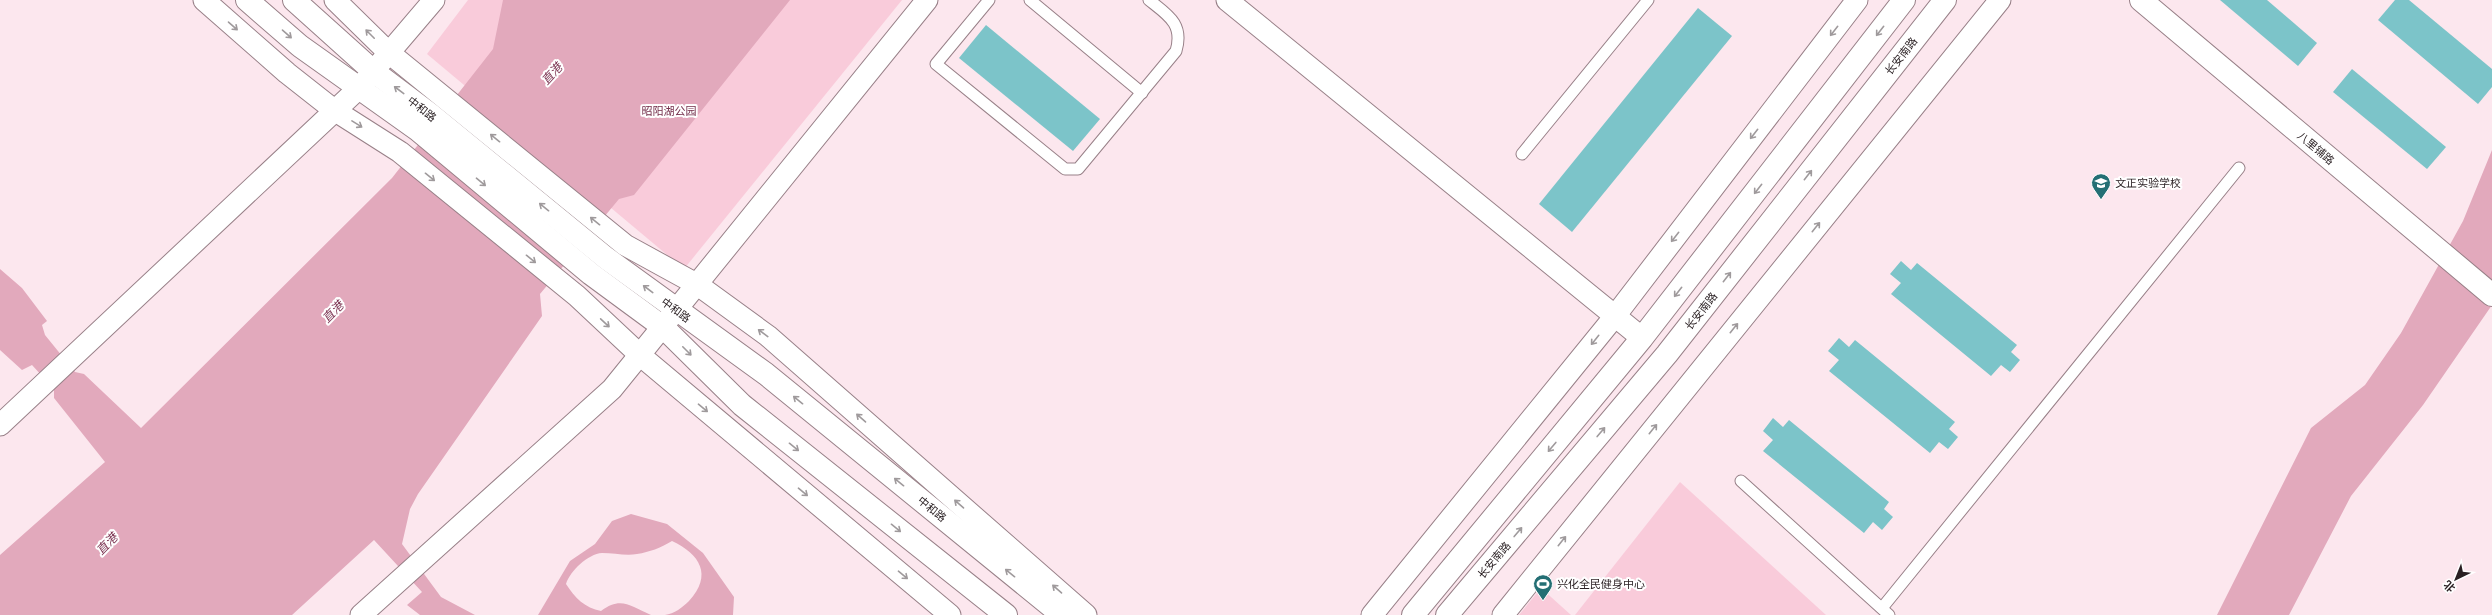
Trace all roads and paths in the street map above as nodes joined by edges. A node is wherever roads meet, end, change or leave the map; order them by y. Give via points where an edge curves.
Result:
1 (204, 0) edge
2 (246, 0) edge
3 (294, 0) edge
4 (335, 0) edge
5 (434, 0) edge
6 (927, 0) edge
7 (989, 0) edge
8 (1030, 0) edge
9 (1149, 0) edge
10 (1227, 0) edge
11 (1648, 0) edge
12 (1857, 0) edge
13 (1904, 0) edge
14 (1945, 0) edge
15 (2000, 0) edge
16 (2141, 0) edge
17 (388, 52) junction
18 (373, 71) junction
19 (358, 88) junction
20 (1142, 93) junction
21 (334, 110) junction
22 (424, 122) junction
23 (1522, 154) dead end
24 (2239, 168) dead end
25 (698, 285) junction
26 (2492, 295) edge
27 (1615, 316) junction
28 (669, 318) junction
29 (1642, 338) junction
30 (641, 356) junction
31 (0, 425) edge
32 (1741, 481) dead end
33 (1885, 612) edge
34 (361, 615) edge
35 (950, 615) edge
36 (1006, 615) edge
37 (1062, 615) edge
38 (1086, 615) edge
39 (1372, 615) edge
40 (1413, 615) edge
41 (1448, 615) edge
42 (1503, 615) edge

1 -> 21 street via 287,73
2 -> 19 main road, 中和路 via 300,46
3 - 18 main road, 中和路
17 -> 4 street
5 - 17 street
6 - 25 street
7 - 20 lane via 936,64 1065,169 1078,169
8 - 20 lane
9 - 20 lane via 1177,26 1180,38 1176,51
10 - 27 street
11 - 23 lane
12 -> 27 street
13 -> 29 main road
41 -> 14 main road, 长安南路 via 1667,354
42 -> 15 street
16 - 26 main road, 八里铺路
17 - 18 street
25 -> 17 street via 625,245
18 - 19 street
22 -> 18 main road, 中和路
19 - 21 street
19 - 22 main road, 中和路
21 -> 30 street via 400,152 577,296
21 - 31 street
28 -> 22 main road, 中和路 via 606,258
22 -> 28 main road, 中和路 via 591,274
24 - 33 lane
25 - 28 street
38 -> 25 street via 768,336
27 - 29 street
27 -> 39 street
28 - 30 street
28 -> 36 main road, 中和路 via 742,405
37 -> 28 main road, 中和路 via 766,374
29 -> 40 main road
30 - 34 street via 612,389
30 -> 35 street
32 - 33 lane

